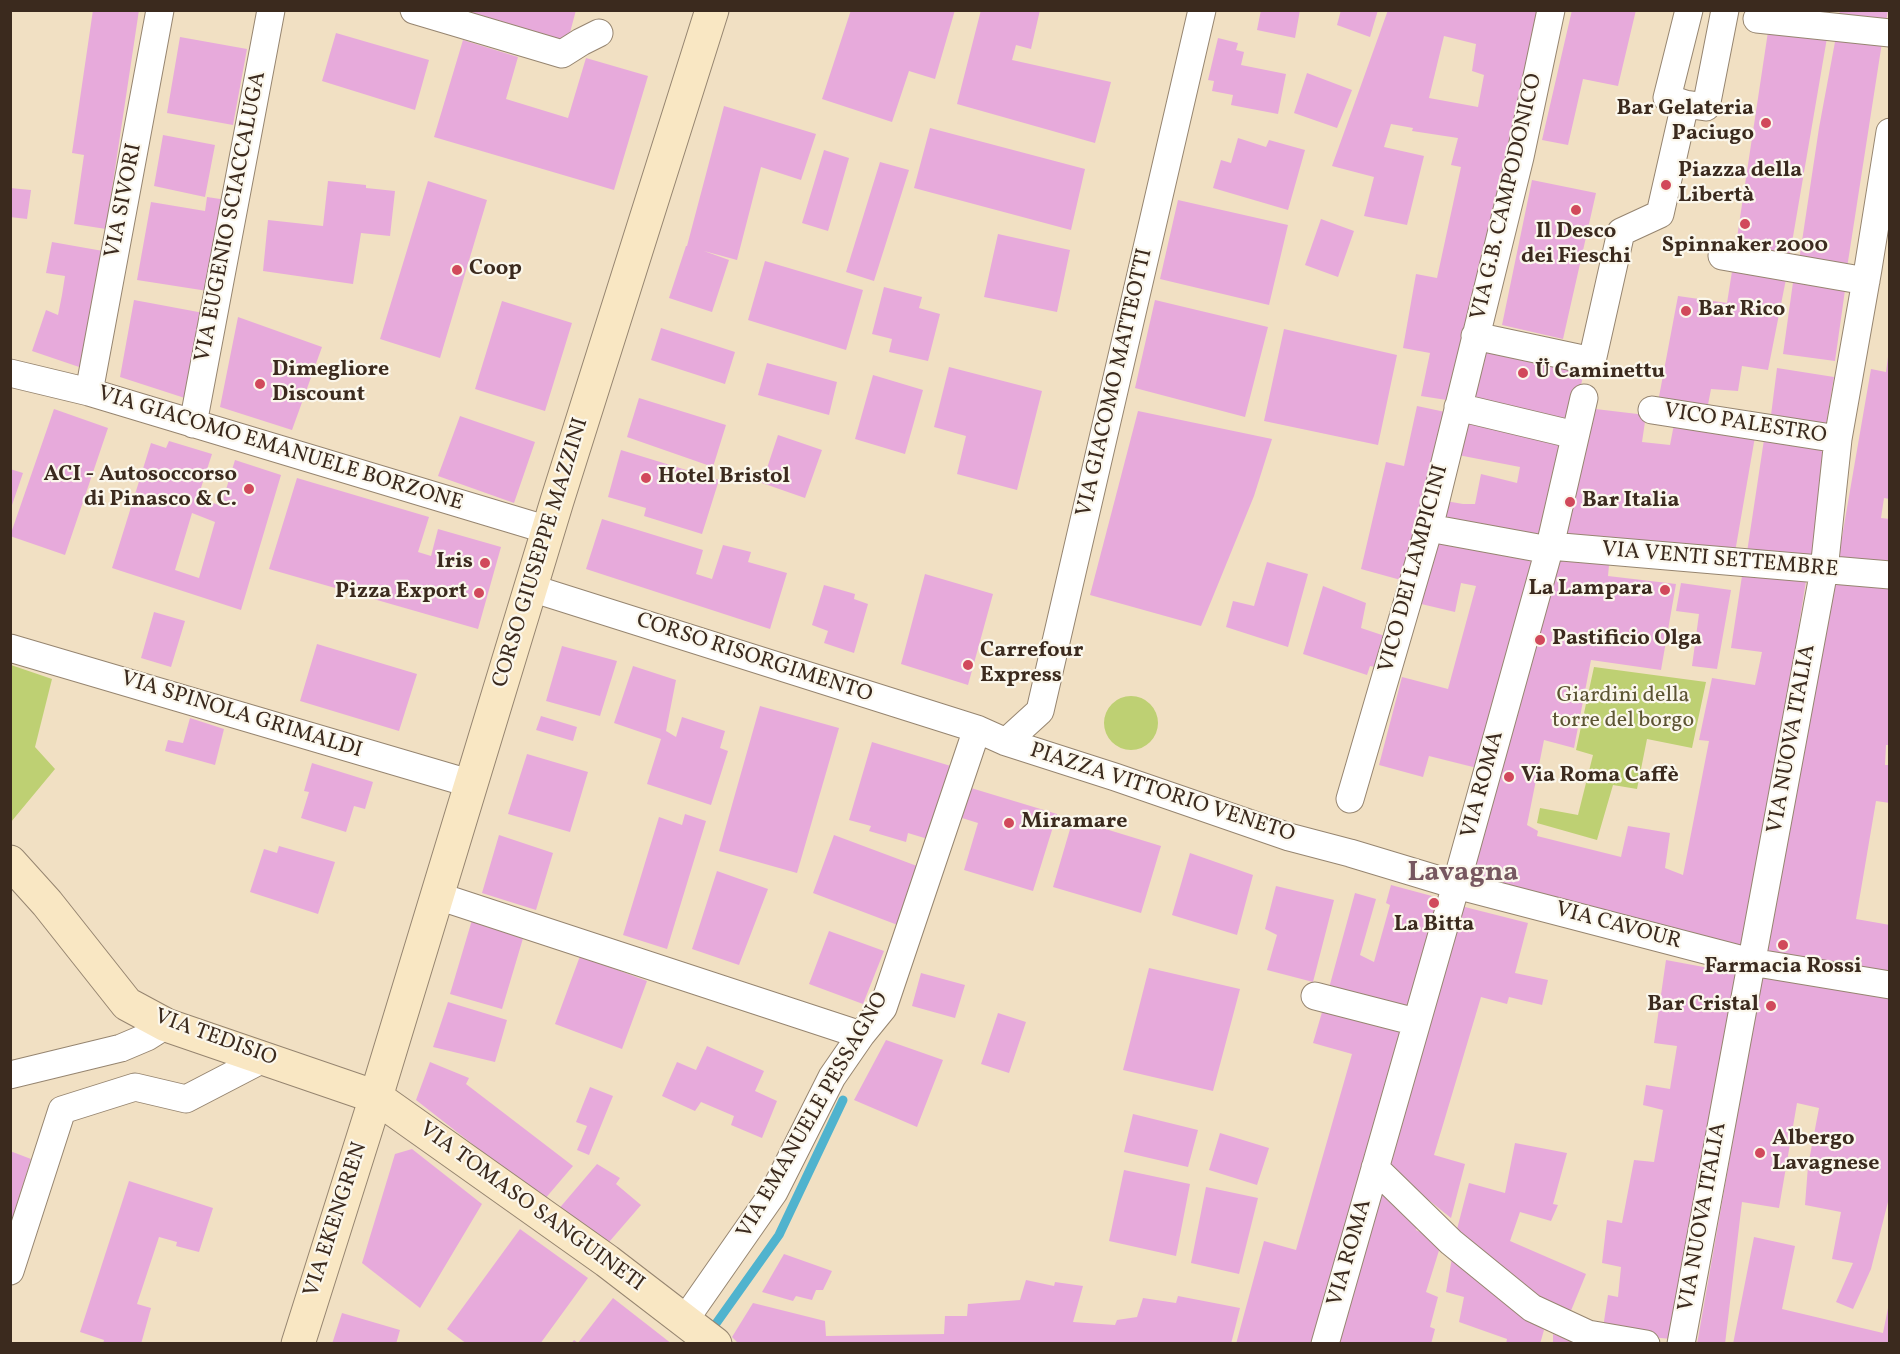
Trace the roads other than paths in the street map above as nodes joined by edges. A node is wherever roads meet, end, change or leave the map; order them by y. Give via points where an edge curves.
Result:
1 (160, 10) edge
2 (271, 10) edge
3 (414, 10) edge
4 (712, 10) edge
5 (1202, 10) edge
6 (1551, 10) edge
7 (1689, 10) edge
8 (1725, 10) edge
9 (1757, 19) dead end
10 (599, 33) dead end
11 (1890, 33) edge
12 (1685, 104) junction
13 (1890, 132) edge
14 (1722, 256) dead end
15 (1875, 274) edge
16 (1475, 336) junction
17 (10, 373) edge
18 (89, 392) junction
19 (1584, 398) dead end
20 (1458, 407) junction
21 (1652, 410) dead end
22 (194, 424) junction
23 (1575, 435) junction
24 (1838, 439) junction
25 (1429, 528) junction
26 (548, 530) junction
27 (1549, 548) junction
28 (1824, 570) junction
29 (1890, 575) edge
30 (531, 588) junction
31 (10, 648) edge
32 (977, 729) junction
33 (1006, 742) junction
34 (472, 784) junction
35 (1350, 799) dead end
36 (1350, 853) joint
37 (10, 862) edge
38 (1456, 885) junction
39 (438, 896) junction
40 (1751, 962) junction
41 (1890, 985) edge
42 (1315, 996) dead end
43 (1416, 1023) junction
44 (166, 1025) junction
45 (861, 1035) junction
46 (265, 1058) junction
47 (10, 1075) edge
48 (376, 1096) junction
49 (1375, 1168) junction
50 (10, 1271) edge
51 (699, 1331) edge
52 (1588, 1339) edge
53 (298, 1344) edge
54 (1325, 1344) edge
55 (1646, 1344) edge
56 (1681, 1344) edge

1 - 18 street, VIA SIVORI
2 - 22 street, VIA EUGENIO SCIACCALUGA
3 - 10 street via 562,54
4 - 26 street, CORSO GIUSEPPE MAZZINI
5 - 33 street, VIA GIACOMO MATTEOTTI via 1040,711
6 - 16 street, VIA G.B. CAMPODONICO via 1520,157
7 - 12 street via 1667,98
8 - 12 street via 1706,107
9 - 11 street
12 - 16 street, VIA G.B. CAMPODONICO via 1660,214 1622,232 1592,361
13 - 15 street, VIA NUOVA ITALIA
14 - 15 street
15 - 24 street, VIA NUOVA ITALIA
16 - 20 street, VICO DEI LAMPICINI
17 - 18 street, VIA GIACOMO EMANUELE BORZONE
18 - 22 street, VIA GIACOMO EMANUELE BORZONE
19 - 23 street, VIA ROMA
20 - 23 street
20 - 25 street, VICO DEI LAMPICINI
21 - 24 street, VICO PALESTRO
22 - 26 street, VIA GIACOMO EMANUELE BORZONE
23 - 27 street, VIA ROMA
24 - 28 street, VIA NUOVA ITALIA
25 - 27 street, VIA VENTI SETTEMBRE
25 - 35 street, VICO DEI LAMPICINI
26 - 30 street, CORSO GIUSEPPE MAZZINI
27 - 28 street, VIA VENTI SETTEMBRE
27 - 38 street, VIA ROMA
28 - 29 street, VIA VENTI SETTEMBRE
28 - 40 street, VIA NUOVA ITALIA
30 - 32 street, CORSO RISORGIMENTO
30 - 34 street, CORSO GIUSEPPE MAZZINI
31 - 34 street, VIA SPINOLA GRIMALDI
32 - 33 street, PIAZZA VITTORIO VENETO
32 - 45 street, VIA EMANUELE PESSAGNO via 883,1008
33 - 36 street, PIAZZA VITTORIO VENETO via 1289,837
34 - 39 street, CORSO GIUSEPPE MAZZINI
36 - 38 street, VIA CAVOUR
37 - 44 street, VIA TEDISIO via 127,1004
38 - 40 street, VIA CAVOUR
38 - 43 street, VIA ROMA
39 - 45 street
39 - 48 street, CORSO GIUSEPPE MAZZINI
40 - 41 street, VIA CAVOUR
40 - 56 street, VIA NUOVA ITALIA
42 - 43 street
43 - 49 street, VIA ROMA
44 - 46 street, VIA TEDISIO
44 - 47 street via 121,1048
45 - 51 street, VIA EMANUELE PESSAGNO via 832,1077
46 - 48 street, VIA TEDISIO
46 - 50 street via 186,1099 135,1087 62,1110
48 - 51 street, VIA TOMASO SANGUINETI
48 - 53 street, VIA EKENGREN
49 - 52 street via 1451,1242 1532,1308
49 - 54 street, VIA ROMA
52 - 55 street

